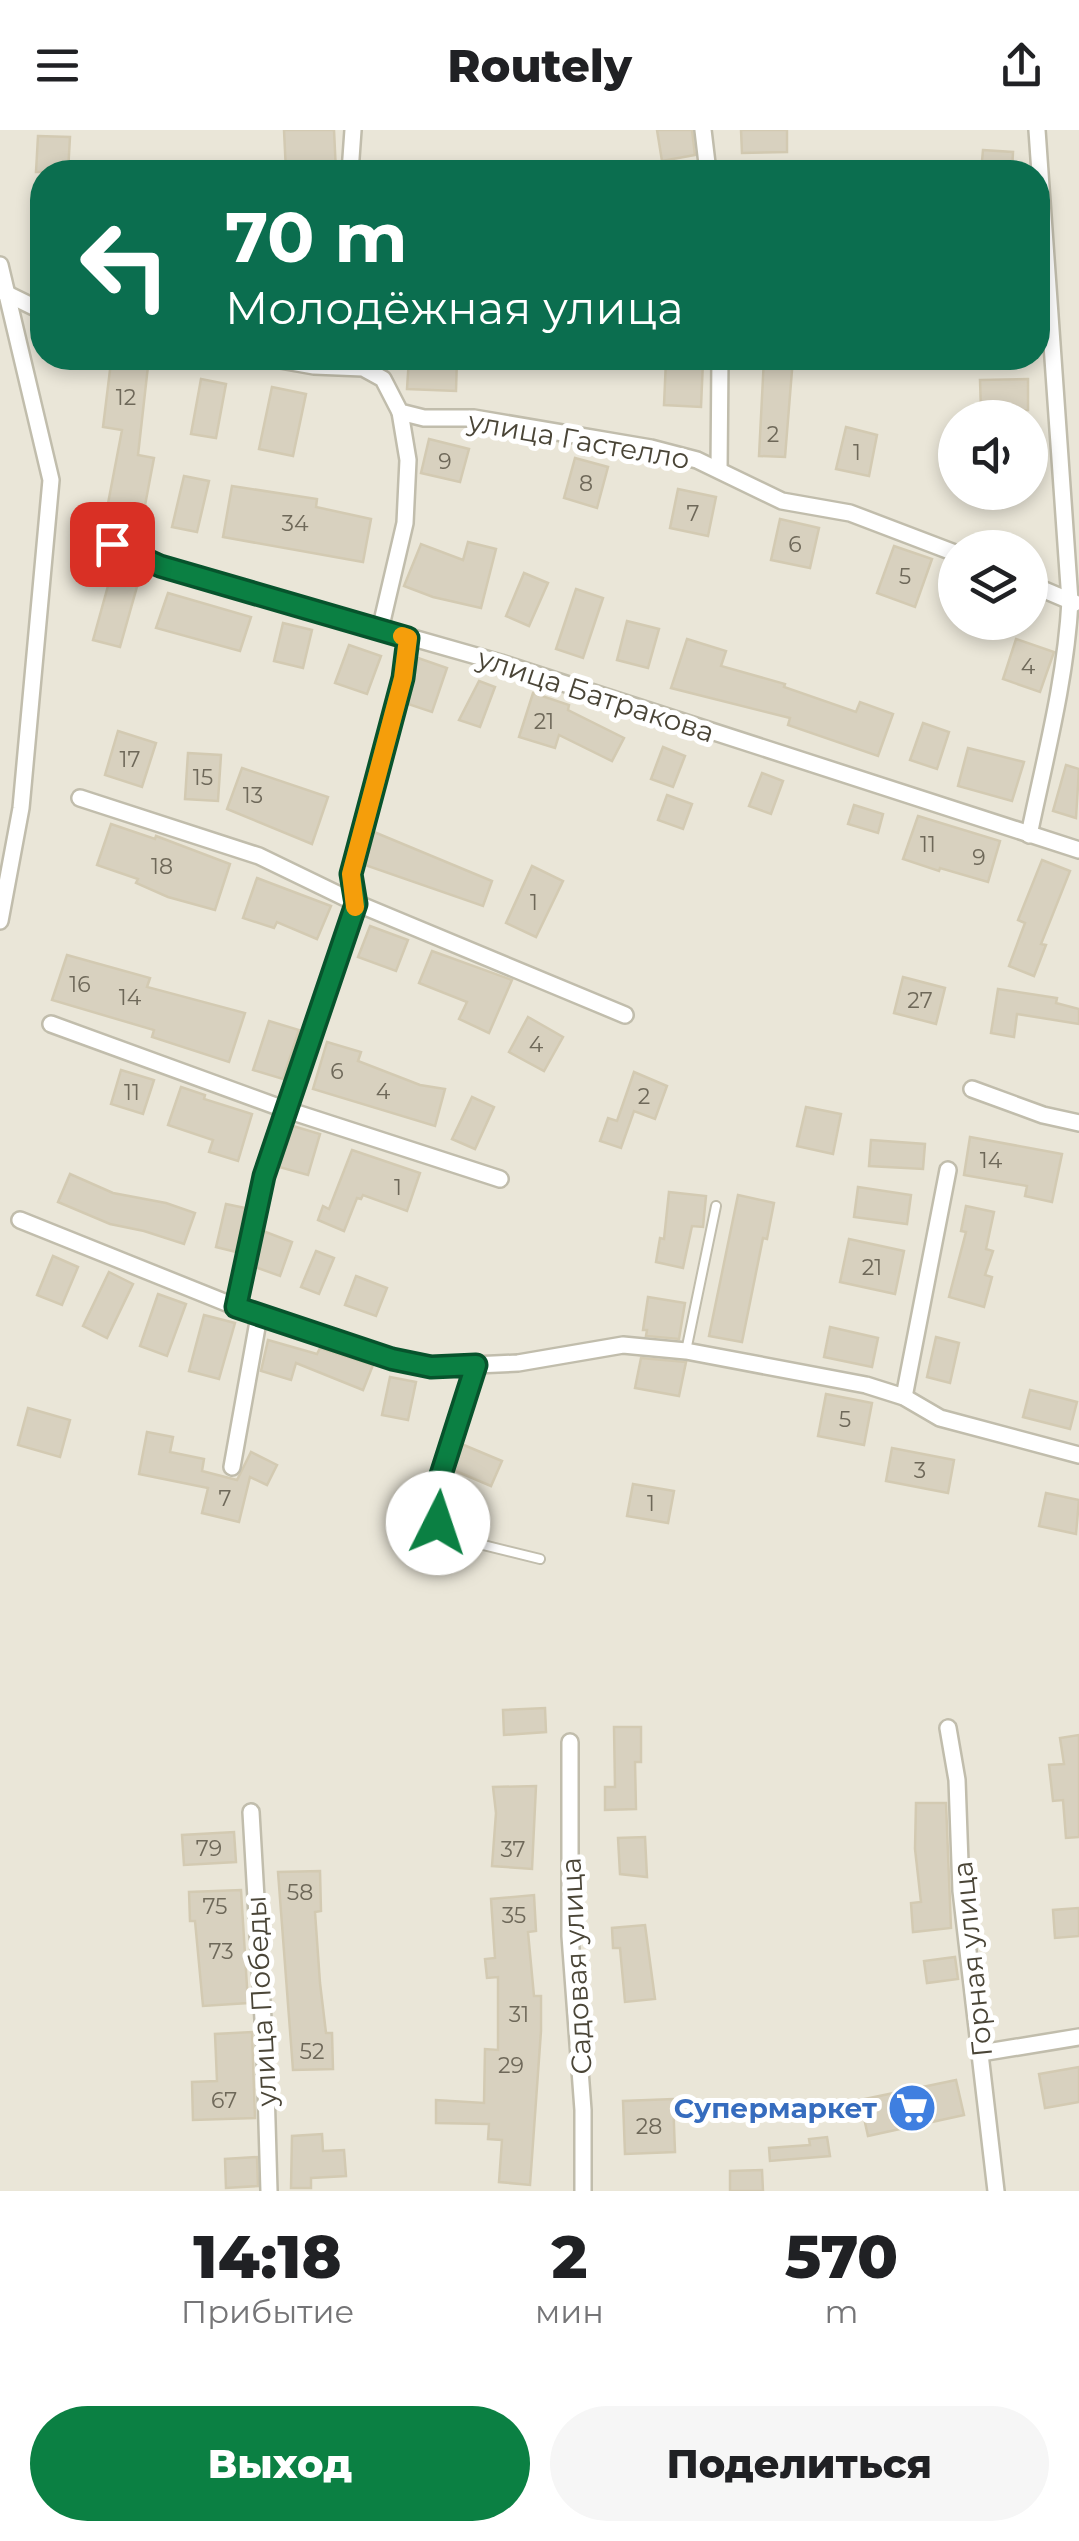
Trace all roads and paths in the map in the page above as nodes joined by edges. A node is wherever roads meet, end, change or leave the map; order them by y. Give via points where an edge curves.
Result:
1 (353, 130) edge
2 (702, 130) edge
3 (1037, 130) edge
4 (351, 160) edge
5 (706, 160) edge
6 (1039, 160) edge
7 (0, 265) edge
8 (3, 291) edge
9 (1050, 296) edge
10 (30, 305) edge
11 (372, 370) edge
12 (720, 370) edge
13 (400, 412) junction
14 (719, 470) junction
15 (112, 544) dead end
16 (938, 546) edge
17 (1048, 591) edge
18 (1074, 602) edge
19 (380, 630) junction
20 (408, 638) junction
21 (80, 798) dead end
22 (1029, 835) junction
23 (1079, 850) edge
24 (356, 904) junction
25 (0, 921) edge
26 (625, 1014) dead end
27 (50, 1024) dead end
28 (972, 1089) dead end
29 (284, 1108) junction
30 (1079, 1123) edge
31 (948, 1170) dead end
32 (500, 1179) dead end
33 (716, 1206) dead end
34 (20, 1220) dead end
35 (236, 1307) junction
36 (259, 1316) junction
37 (686, 1351) junction
38 (476, 1365) junction
39 (904, 1397) junction
40 (1079, 1455) edge
41 (232, 1467) dead end
42 (540, 1558) dead end
43 (948, 1728) dead end
44 (570, 1742) dead end
45 (251, 1812) dead end
46 (1079, 2037) edge
47 (982, 2053) junction
48 (270, 2191) edge
49 (583, 2191) edge
50 (996, 2191) edge

1 - 4 street
2 - 5 street
3 - 6 street
7 - 8 street
8 - 10 street
8 - 25 street via 51,480 21,808
9 - 18 street
11 - 13 street
12 - 14 street
13 - 14 street, улица Гастелло via 651,448
13 - 19 street via 408,460 405,524
14 - 16 street, улица Гастелло via 782,500 850,512
15 - 19 street, улица Батракова via 160,566
17 - 18 street
18 - 22 street
19 - 20 street, улица Батракова
20 - 22 street, улица Батракова
20 - 24 street via 351,874
21 - 24 street via 259,856
22 - 23 street, улица Батракова
24 - 26 street
24 - 29 street
27 - 29 street
28 - 30 street
29 - 32 street
29 - 35 street
31 - 39 street
33 - 37 lane
34 - 35 street
35 - 36 street
36 - 38 street via 392,1359 431,1367
36 - 41 street
37 - 38 street via 623,1345
37 - 39 street
38 - 42 lane via 438,1484 438,1523 459,1539
39 - 40 street via 940,1418
43 - 47 street, Горная улица
44 - 49 street, Садовая улица via 570,1936
45 - 48 street, улица Победы
46 - 47 street
47 - 50 street, Горная улица

